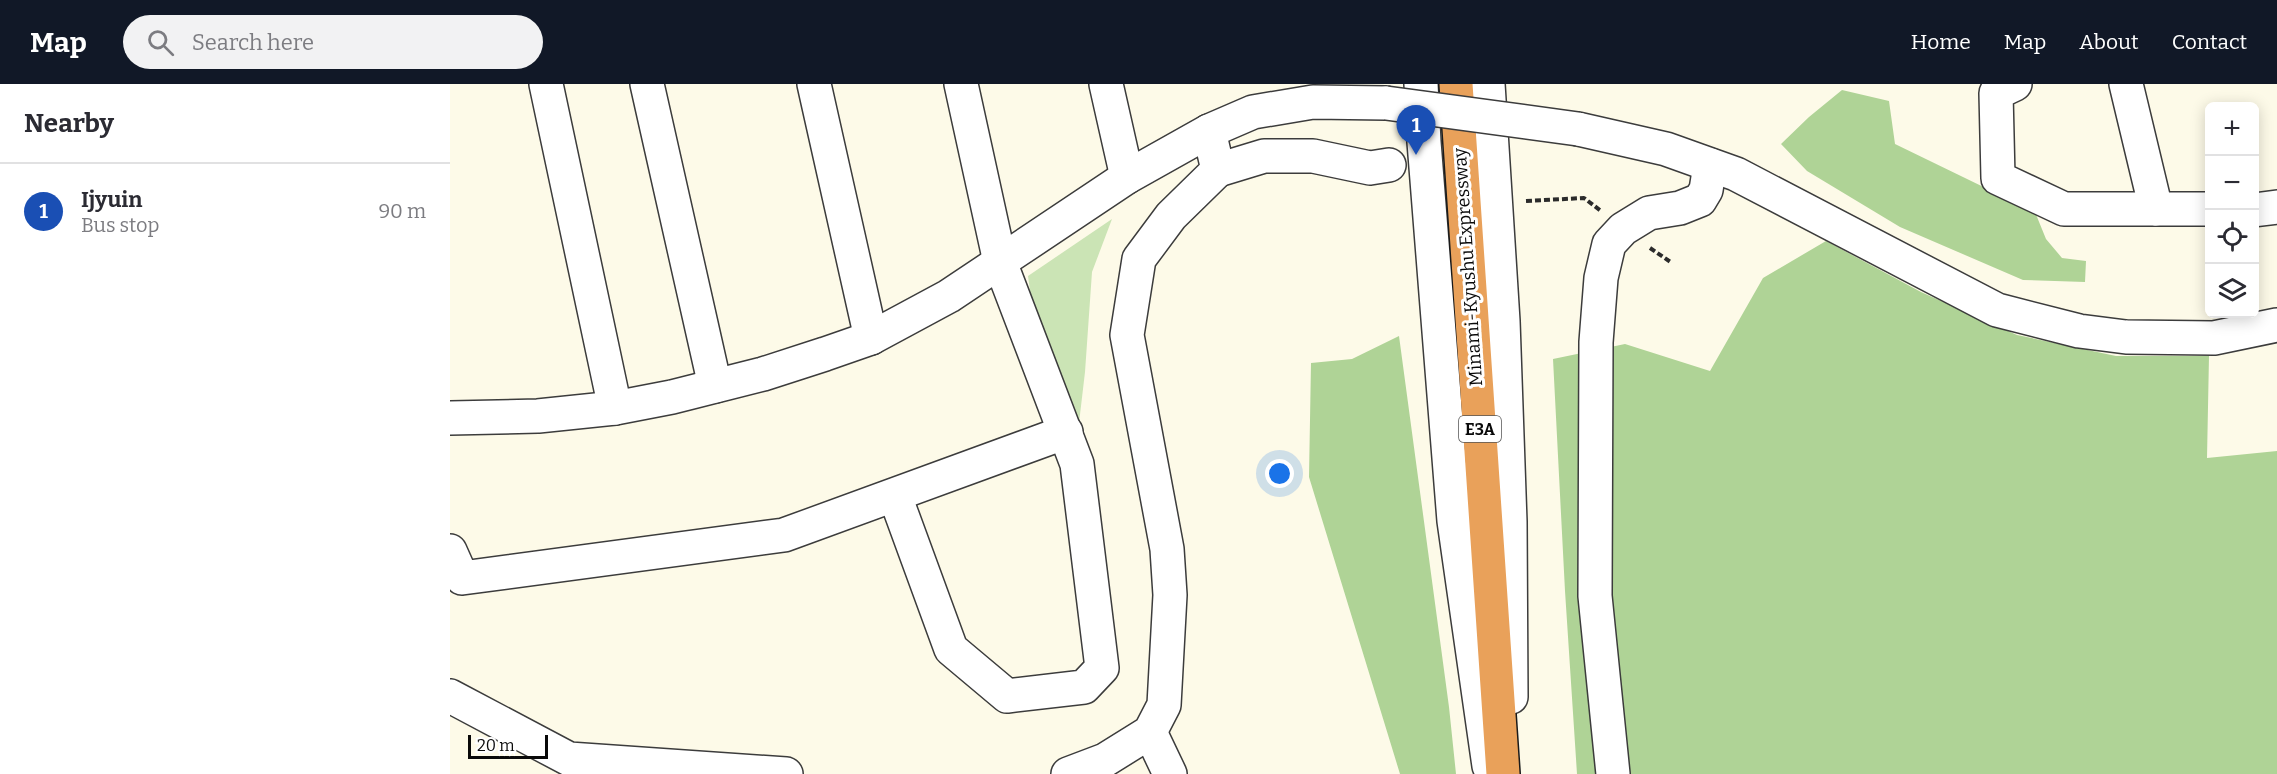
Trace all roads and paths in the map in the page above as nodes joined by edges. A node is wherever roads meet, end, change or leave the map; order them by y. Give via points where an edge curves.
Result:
1 (546, 84) edge
2 (647, 84) edge
3 (814, 84) edge
4 (961, 84) edge
5 (1106, 84) edge
6 (1421, 84) edge
7 (1456, 84) edge
8 (1488, 84) edge
9 (2015, 84) edge
10 (2126, 84) edge
11 (1209, 131) junction
12 (1389, 165) dead end
13 (1710, 165) junction
14 (1218, 170) junction
15 (1127, 177) junction
16 (2277, 207) edge
17 (2156, 209) junction
18 (2205, 209) edge
19 (2259, 209) edge
20 (1000, 262) junction
21 (2277, 325) edge
22 (871, 338) junction
23 (715, 386) junction
24 (615, 408) junction
25 (450, 418) edge
26 (1066, 432) junction
27 (895, 496) junction
28 (450, 551) edge
29 (450, 696) edge
30 (1150, 732) junction
31 (1080, 772) edge
32 (786, 774) edge
33 (1170, 774) edge
34 (1490, 774) edge
35 (1503, 774) edge
36 (1512, 774) edge
37 (1613, 774) edge

1 - 24 street
2 - 23 street
3 - 22 street
4 - 20 street
5 - 15 street
6 - 34 street via 1454,521
7 - 35 highway, Minami-Kyushu Expressway / E3A
8 - 36 street via 1509,487
9 - 17 street via 1996,93 1998,178 2064,209
10 - 17 street
11 - 13 street, bridge via 1253,112 1313,102 1386,103 1578,129 1666,149
11 - 14 street
11 - 15 street
12 - 14 street via 1370,168 1313,156 1264,156
13 - 21 street via 1736,174 1997,310 2079,331 2127,337 2214,338
13 - 37 street via 1706,190 1700,200 1649,213 1623,229 1609,244 1601,278 1596,342 1595,596
14 - 30 street via 1171,216 1139,259 1127,334 1167,549 1170,595 1164,705
15 - 20 street
16 - 19 street
17 - 18 street
20 - 22 street via 940,302
20 - 26 street
22 - 23 street
23 - 24 street
24 - 25 street via 538,416
26 - 27 street
26 - 27 street via 1077,464 1102,668 1084,687 1007,696 951,649
27 - 28 street via 784,535 462,578
29 - 32 street via 569,759
30 - 31 street
30 - 33 street

